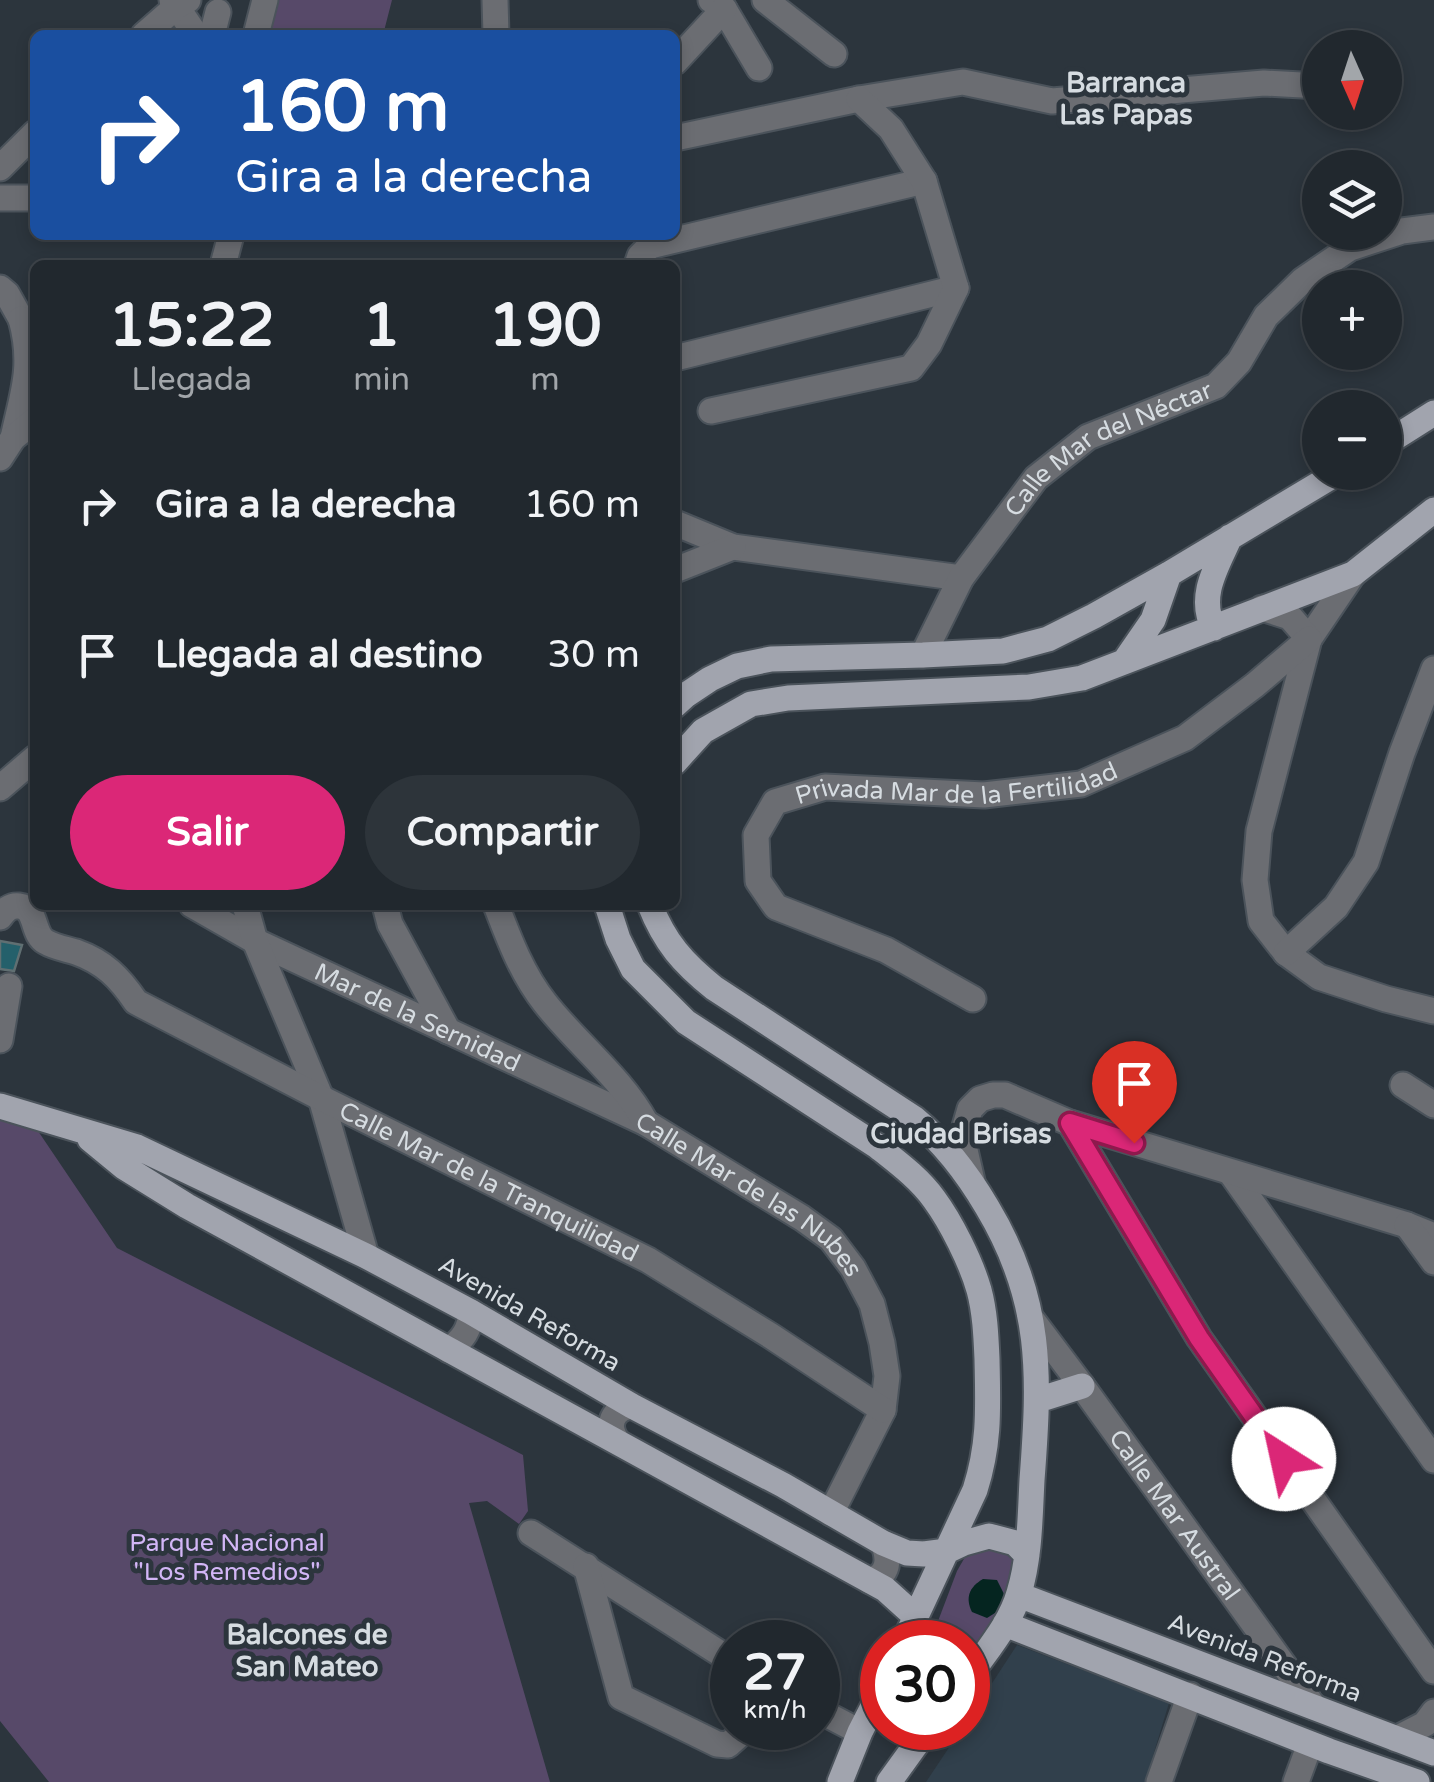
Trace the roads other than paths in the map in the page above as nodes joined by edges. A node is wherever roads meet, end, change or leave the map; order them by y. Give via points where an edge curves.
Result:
1 (265, 0) edge
2 (495, 0) edge
3 (765, 0) edge
4 (179, 2) edge
5 (718, 5) edge
6 (149, 30) edge
7 (193, 30) edge
8 (257, 30) edge
9 (496, 30) edge
10 (834, 54) dead end
11 (680, 55) edge
12 (759, 68) dead end
13 (1302, 85) edge
14 (859, 99) junction
15 (680, 137) edge
16 (30, 138) edge
17 (0, 168) edge
18 (924, 181) junction
19 (0, 198) edge
20 (30, 198) edge
21 (1434, 227) edge
22 (680, 239) edge
23 (675, 240) edge
24 (639, 260) edge
25 (0, 288) edge
26 (956, 288) junction
27 (28, 323) edge
28 (680, 357) edge
29 (711, 411) dead end
30 (1434, 413) edge
31 (30, 424) edge
32 (1402, 433) edge
33 (4, 442) edge
34 (1308, 490) edge
35 (1434, 510) edge
36 (680, 525) edge
37 (1230, 537) junction
38 (732, 547) junction
39 (680, 568) edge
40 (1169, 574) junction
41 (1353, 574) junction
42 (961, 578) junction
43 (1262, 608) junction
44 (1214, 628) junction
45 (1309, 639) junction
46 (923, 656) junction
47 (1124, 662) junction
48 (1434, 670) edge
49 (680, 701) edge
50 (680, 756) edge
51 (30, 762) edge
52 (0, 788) edge
53 (201, 910) edge
54 (246, 910) edge
55 (386, 910) edge
56 (498, 910) edge
57 (609, 910) edge
58 (652, 910) edge
59 (0, 916) edge
60 (255, 940) junction
61 (1286, 953) junction
62 (9, 986) dead end
63 (973, 999) dead end
64 (1434, 1011) edge
65 (448, 1031) junction
66 (1, 1033) edge
67 (1403, 1085) dead end
68 (321, 1098) junction
69 (1434, 1105) edge
70 (0, 1106) edge
71 (646, 1122) junction
72 (1070, 1123) junction
73 (78, 1130) junction
74 (1231, 1173) junction
75 (972, 1181) junction
76 (1406, 1225) junction
77 (1434, 1236) edge
78 (366, 1256) junction
79 (1434, 1262) edge
80 (471, 1312) junction
81 (1033, 1322) junction
82 (450, 1350) junction
83 (1082, 1386) junction
84 (1038, 1400) junction
85 (632, 1406) junction
86 (883, 1410) junction
87 (617, 1442) junction
88 (1434, 1460) edge
89 (832, 1513) junction
90 (530, 1532) dead end
91 (883, 1542) junction
92 (946, 1552) junction
93 (1027, 1555) junction
94 (586, 1566) junction
95 (870, 1581) junction
96 (1018, 1595) junction
97 (916, 1617) junction
98 (915, 1620) edge
99 (1080, 1620) junction
100 (1005, 1624) junction
101 (990, 1646) edge
102 (710, 1647) edge
103 (1066, 1647) junction
104 (1434, 1671) edge
105 (1190, 1695) junction
106 (1314, 1708) junction
107 (1434, 1712) edge
108 (840, 1722) edge
109 (1359, 1724) junction
110 (860, 1732) joint
111 (1396, 1739) junction
112 (710, 1741) edge
113 (1319, 1747) junction
114 (912, 1750) edge
115 (1434, 1753) edge
116 (840, 1782) edge
117 (889, 1782) edge
118 (1158, 1782) edge
119 (1296, 1782) edge
120 (1417, 1782) edge

1 - 8 street
2 - 9 street
3 - 10 street
4 - 6 street
4 - 7 street
5 - 11 street
5 - 12 street
13 - 14 street via 1052,101 963,82
14 - 15 street
14 - 18 street via 890,129
16 - 17 street
18 - 22 street
18 - 26 street
19 - 20 street
21 - 42 street, Calle Mar del Néctar via 1350,248 1266,316 1216,386 1088,437 1036,478
23 - 24 street via 650,246
25 - 27 street
26 - 28 street
26 - 29 street via 911,368
27 - 33 street via 29,364
30 - 32 main road
31 - 33 street
34 - 37 main road
35 - 41 main road
36 - 38 street
37 - 40 main road
37 - 44 main road via 1208,592
38 - 39 street
38 - 42 street
40 - 46 main road via 1048,639 1004,651
40 - 47 main road via 1154,620
41 - 43 main road
41 - 45 street
42 - 46 street, Calle Mar del Néctar
43 - 44 main road
43 - 45 street via 1290,617
44 - 47 main road
45 - 61 street via 1258,830 1261,920
45 - 63 street, Privada Mar de la Fertilidad via 1185,738 1081,784 984,795 826,787 775,802 756,835 758,881 776,907 886,950
46 - 49 main road via 771,658 724,672
47 - 50 main road via 1082,678 1028,686 751,704 703,731
48 - 61 street via 1366,862 1336,908
51 - 52 street
53 - 60 street, Mar de la Sernidad
54 - 60 street
55 - 65 street
56 - 71 street, Calle Mar de las Nubes via 543,1001
57 - 92 main road via 633,969 686,1022 907,1170 934,1198 961,1246 986,1328 987,1443 975,1490
58 - 75 main road via 688,967 915,1119
59 - 68 street, Calle Mar de la Tranquilidad via 7,908 26,908 44,942 95,959 136,1002
60 - 65 street, Mar de la Sernidad
60 - 68 street
61 - 64 street via 1319,977
62 - 66 street
65 - 71 street, Mar de la Sernidad
67 - 69 street
68 - 78 street
68 - 86 street, Calle Mar de la Tranquilidad via 648,1260
70 - 73 main road, Avenida Reforma
71 - 86 street, Calle Mar de las Nubes via 831,1239 872,1304 887,1376
72 - 74 street
72 - 75 street via 1005,1095 980,1100 970,1108 962,1137
72 - 104 street via 1199,1338
73 - 78 main road, Avenida Reforma via 137,1147
73 - 82 main road, Avenida Reforma via 187,1206
74 - 76 street
74 - 88 street
75 - 81 main road via 1022,1277
76 - 77 street
76 - 79 street
78 - 80 main road, Avenida Reforma
80 - 82 street via 465,1336
80 - 85 main road, Avenida Reforma
81 - 83 street, Calle Mar Austral
81 - 84 main road
82 - 87 main road, Avenida Reforma
83 - 84 main road
83 - 106 street, Calle Mar Austral
84 - 93 main road
85 - 87 street via 612,1418
85 - 89 main road, Avenida Reforma
86 - 89 street, Calle Mar de las Nubes
87 - 95 main road, Avenida Reforma
89 - 91 main road, Avenida Reforma
90 - 94 street
91 - 92 main road, Avenida Reforma via 907,1553
91 - 95 street via 885,1571
92 - 93 main road via 990,1536
92 - 97 main road
93 - 96 main road
94 - 102 street
94 - 112 street via 621,1697
95 - 97 main road, Avenida Reforma
96 - 99 main road, Avenida Reforma
96 - 100 main road
97 - 98 main road
99 - 103 street via 1068,1631
99 - 106 main road, Avenida Reforma
100 - 101 main road
100 - 103 main road
103 - 105 main road
105 - 113 main road
105 - 118 street
106 - 109 main road, Avenida Reforma
107 - 111 street
108 - 110 street
109 - 111 main road, Avenida Reforma
109 - 113 street via 1351,1735
110 - 116 main road
111 - 115 main road, Avenida Reforma
113 - 119 street
113 - 120 main road
114 - 117 main road

